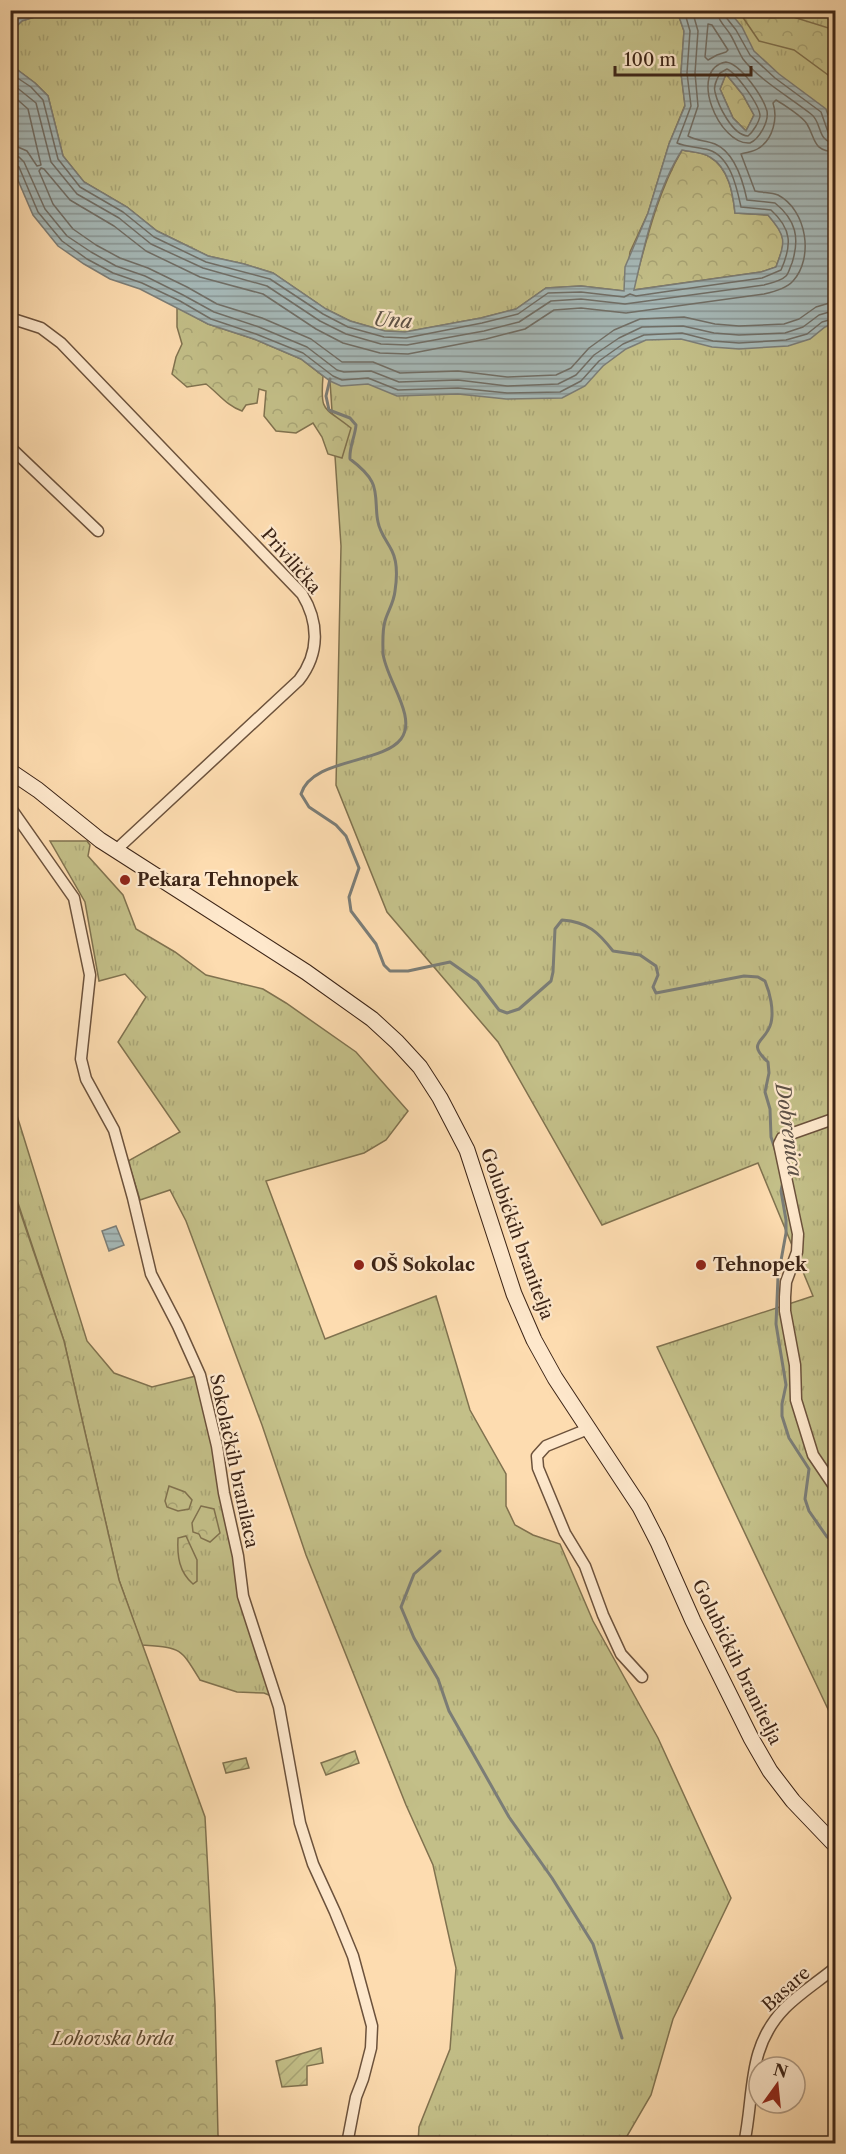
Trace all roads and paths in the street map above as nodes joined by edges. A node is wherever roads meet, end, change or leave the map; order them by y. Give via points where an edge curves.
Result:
1 (10, 318) edge
2 (10, 447) edge
3 (98, 531) dead end
4 (10, 771) edge
5 (10, 807) edge
6 (116, 850) junction
7 (836, 1118) edge
8 (588, 1429) junction
9 (836, 1490) edge
10 (642, 1677) dead end
11 (836, 1846) edge
12 (836, 1967) edge
13 (347, 2144) edge
14 (744, 2144) edge

1 - 6 street, Privilička via 41,328 61,343 302,594 313,616 311,658 299,680
2 - 3 street
4 - 6 street, Golubićkih branitelja
5 - 13 street, Sokolačkih branilaca via 74,898 90,975 81,1059 86,1079 114,1130 150,1274 200,1376 217,1446 243,1596 279,1707 300,1823 352,1956 372,2026 371,2048
6 - 8 street, Golubićkih branitelja via 372,1019 420,1067 467,1150 514,1294 534,1340
7 - 9 street via 785,1136 779,1144 798,1234 785,1297 796,1400 813,1455
8 - 10 street via 546,1446 537,1456 538,1467 621,1654
8 - 11 street, Golubićkih branitelja via 640,1507 770,1771
12 - 14 street, Basare via 786,2006 762,2039

